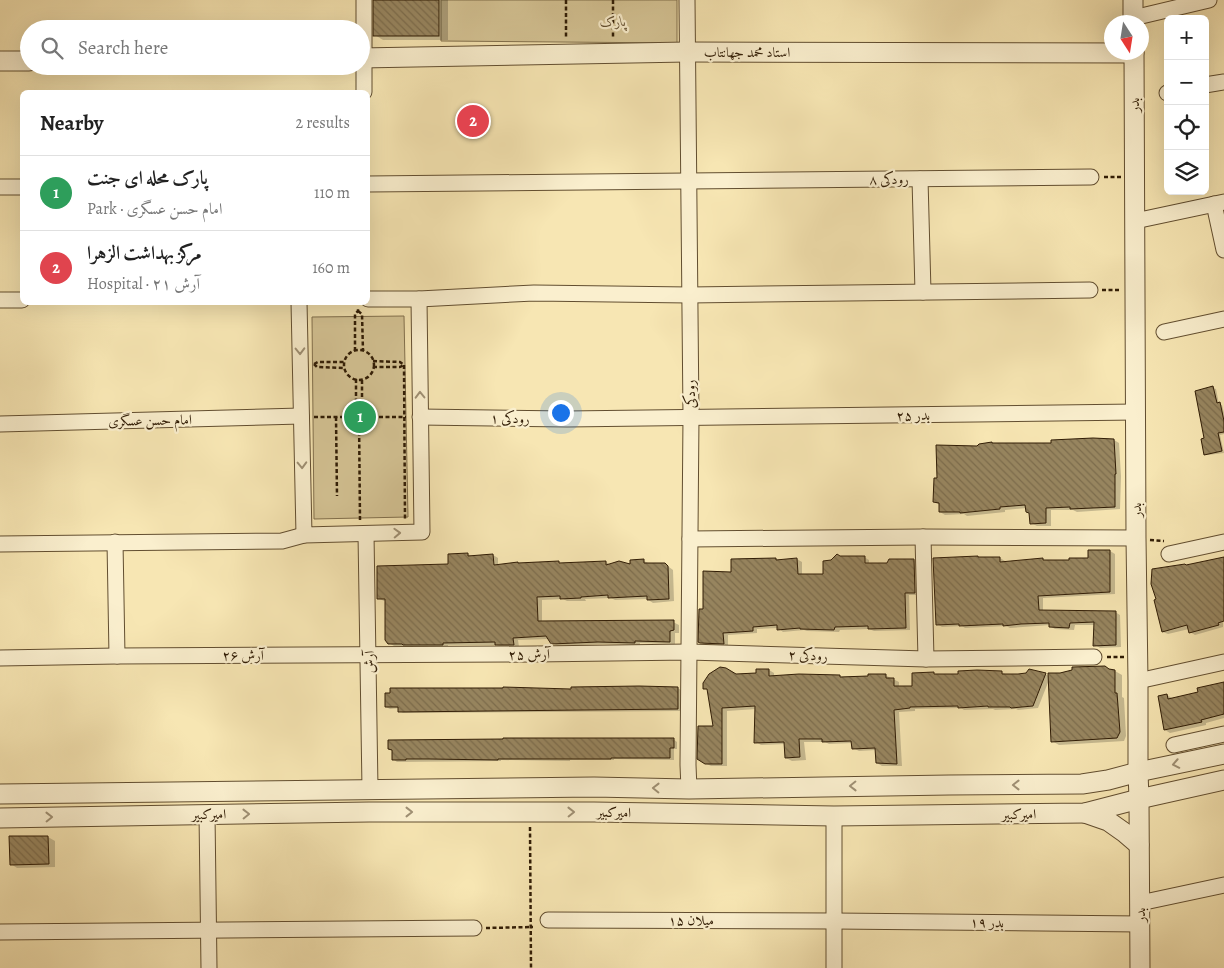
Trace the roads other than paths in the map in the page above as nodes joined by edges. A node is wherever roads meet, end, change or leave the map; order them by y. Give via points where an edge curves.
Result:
1 (364, 0) edge
2 (687, 0) edge
3 (1209, 0) edge
4 (1133, 13) edge
5 (364, 20) edge
6 (687, 52) junction
7 (1104, 53) edge
8 (370, 58) edge
9 (1134, 60) edge
10 (0, 61) edge
11 (20, 61) edge
12 (364, 75) edge
13 (1224, 82) edge
14 (1209, 85) edge
15 (364, 90) edge
16 (1090, 177) road end
17 (920, 179) junction
18 (688, 181) junction
19 (370, 184) edge
20 (0, 187) edge
21 (20, 187) edge
22 (1219, 203) edge
23 (1135, 221) junction
24 (1224, 250) edge
25 (1090, 290) road end
26 (923, 292) junction
27 (689, 294) junction
28 (370, 299) edge
29 (418, 299) junction
30 (0, 300) edge
31 (20, 300) edge
32 (299, 305) edge
33 (1224, 319) edge
34 (1164, 332) dead end
35 (1136, 412) junction
36 (301, 416) junction
37 (420, 417) junction
38 (690, 418) junction
39 (0, 424) edge
40 (364, 534) junction
41 (304, 535) junction
42 (923, 537) junction
43 (1136, 538) junction
44 (690, 539) junction
45 (115, 542) junction
46 (1224, 542) edge
47 (0, 544) edge
48 (1169, 554) road end
49 (690, 652) junction
50 (369, 655) junction
51 (117, 656) junction
52 (1094, 657) road end
53 (0, 658) edge
54 (926, 658) junction
55 (1224, 662) edge
56 (1138, 681) junction
57 (1224, 734) edge
58 (1174, 745) dead end
59 (1224, 754) edge
60 (1138, 772) junction
61 (1224, 780) edge
62 (594, 787) junction
63 (370, 789) junction
64 (689, 789) junction
65 (0, 794) edge
66 (1139, 799) junction
67 (594, 812) junction
68 (1086, 813) junction
69 (207, 814) junction
70 (834, 816) junction
71 (0, 818) edge
72 (1139, 846) junction
73 (1224, 884) edge
74 (1140, 903) junction
75 (548, 920) road end
76 (834, 921) junction
77 (1140, 924) junction
78 (474, 928) road end
79 (209, 929) junction
80 (0, 932) edge
81 (208, 968) edge
82 (834, 968) edge
83 (1140, 968) edge

1 - 5 street
2 - 6 street, رودکی
3 - 4 street
6 - 7 street, استاد محمد جهانتاب
6 - 8 street, استاد محمد جهانتاب
6 - 18 street, رودکی
9 - 23 street, بدر
10 - 11 street
12 - 15 street
13 - 14 street
16 - 17 street, رودکی ۸
17 - 18 street, رودکی ۸
17 - 26 street
18 - 19 street, رودکی ۸
18 - 27 street, رودکی
20 - 21 street
22 - 23 street
22 - 24 street
23 - 35 street, بدر
25 - 26 street
26 - 27 street
27 - 29 street via 534,294
27 - 38 street, رودکی
28 - 29 street
37 -> 29 street
30 - 31 street
32 -> 36 street
33 - 34 street
35 - 38 street, بدر ۲۵
35 - 43 street, بدر
36 - 39 street, امام حسن عسگری
36 -> 41 street
37 - 38 street, رودکی ۱
40 -> 37 street via 422,532
38 - 44 street, رودکی
40 - 41 street
40 - 50 street, آرش
41 - 45 street via 282,541
42 - 43 street
42 - 44 street
42 - 54 street
43 - 56 street, بدر
44 - 49 street, رودکی
45 - 47 street
45 - 51 street
46 - 48 street
49 - 50 street, آرش ۲۵
49 - 54 street, رودکی ۲
49 - 64 street, رودکی
50 - 51 street, آرش ۲۶
50 - 63 street, آرش
51 - 53 street, آرش ۲۶
52 - 54 street, رودکی ۲
55 - 56 street
56 - 60 street, بدر
57 - 58 street
59 -> 60 street, امیرکبیر
60 -> 64 street, امیرکبیر via 1082,784
60 - 66 street, بدر
61 - 66 street, امیرکبیر
62 - 63 street, امیرکبیر
64 -> 62 street, امیرکبیر
62 - 67 street
63 - 65 street, امیرکبیر
66 - 68 street, امیرکبیر
66 - 72 street, بدر
69 -> 67 street, امیرکبیر
67 - 70 street, امیرکبیر
68 - 70 street, امیرکبیر
68 - 72 street via 1108,821
71 -> 69 street, امیرکبیر
69 - 79 street
70 - 76 street
72 - 74 street, بدر
73 - 74 street
74 - 77 street, بدر
75 - 76 street, میلان ۱۵
76 - 77 street, بدر ۱۹
76 - 82 street
77 - 83 street, بدر
78 - 79 street
79 - 80 street
79 - 81 street

